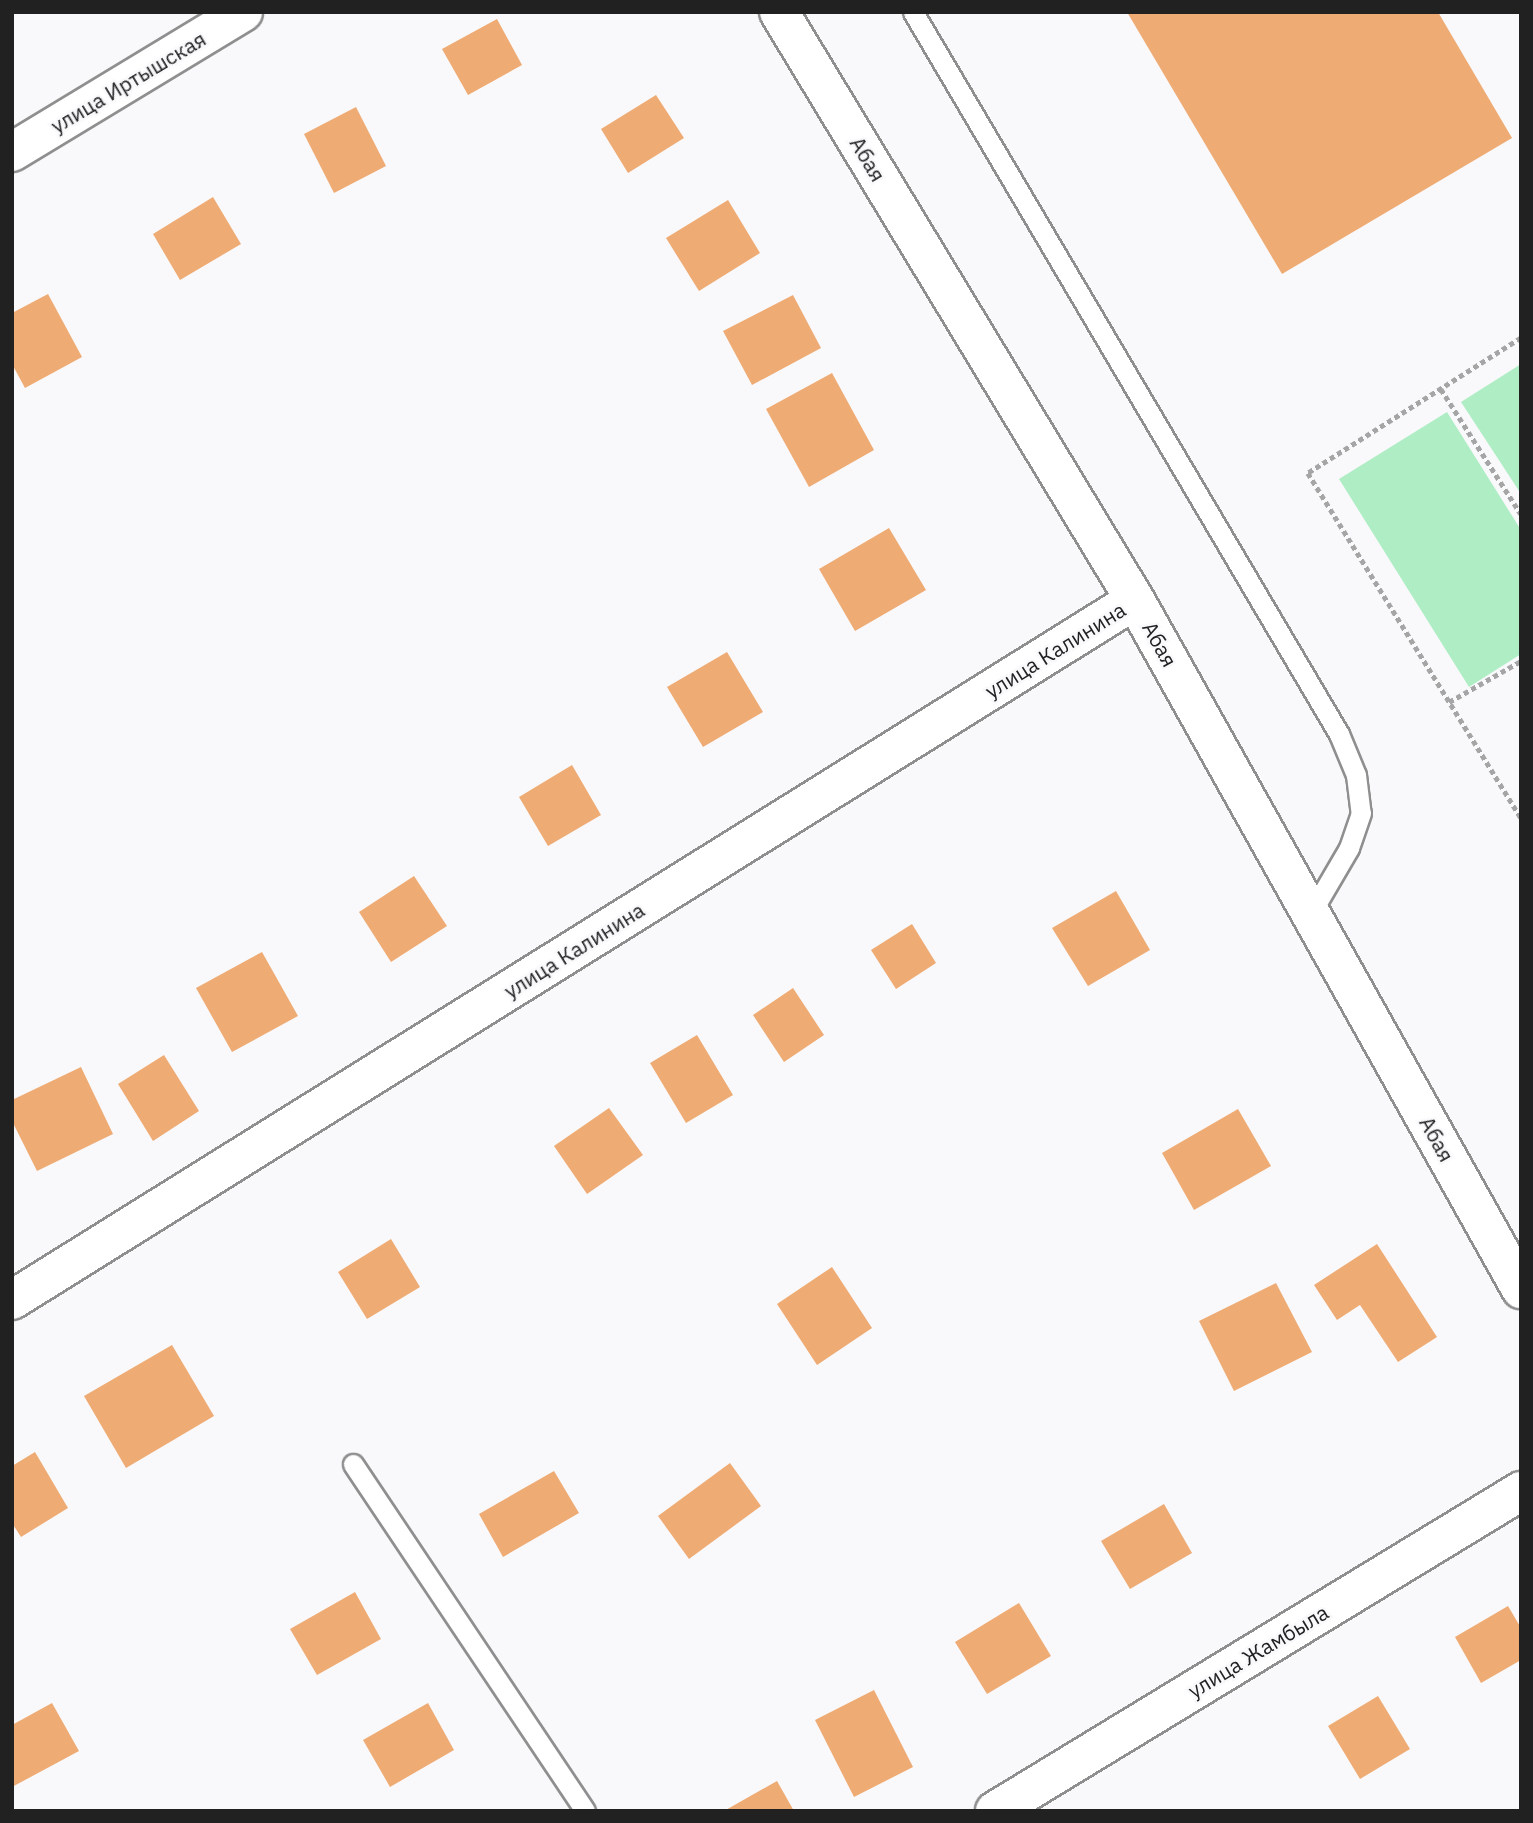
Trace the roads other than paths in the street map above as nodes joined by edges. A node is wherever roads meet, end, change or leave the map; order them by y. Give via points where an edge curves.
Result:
1 (243, 12) edge
2 (779, 12) edge
3 (913, 12) edge
4 (12, 152) edge
5 (1135, 600) junction
6 (1311, 914) junction
7 (1521, 1289) edge
8 (12, 1300) edge
9 (353, 1464) dead end
10 (1521, 1491) edge
11 (584, 1811) edge
12 (995, 1811) edge

1 - 4 street, улица Иртышская
2 - 5 street, Абая
3 - 6 lane via 1339,734 1356,775 1361,813 1349,848
5 - 6 street, Абая
5 - 8 street, улица Калинина
6 - 7 street, Абая
9 - 11 lane
10 - 12 street, улица Жамбыла

